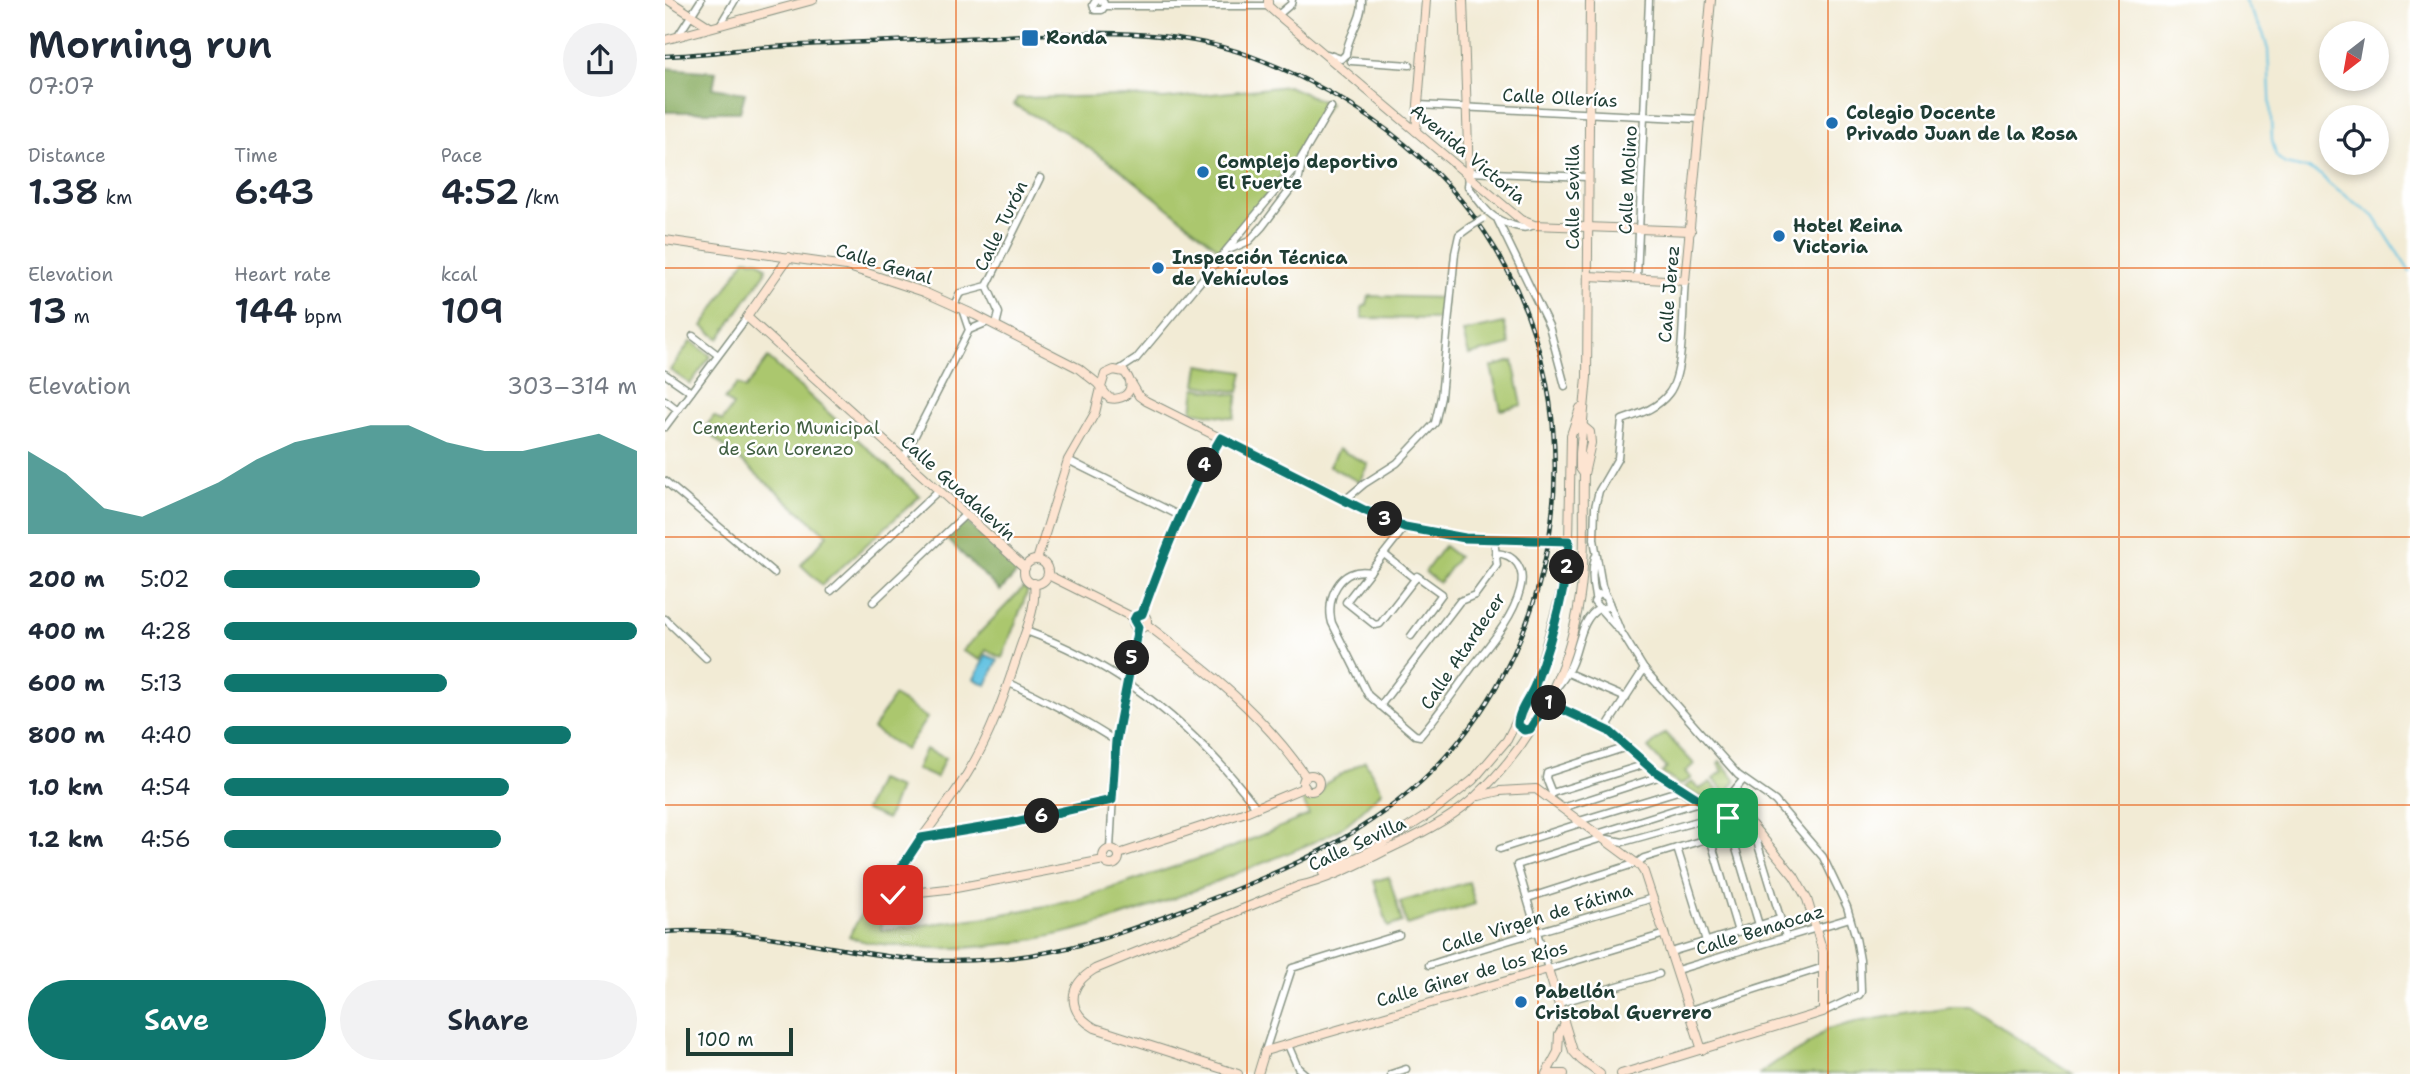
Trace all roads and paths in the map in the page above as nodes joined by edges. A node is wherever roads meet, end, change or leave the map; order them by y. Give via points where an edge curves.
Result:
1 (669, 0) edge
2 (702, 0) edge
3 (736, 0) edge
4 (813, 0) edge
5 (1292, 0) edge
6 (1362, 0) edge
7 (1426, 0) edge
8 (1463, 0) edge
9 (1590, 0) edge
10 (1649, 0) edge
11 (1711, 0) edge
12 (1268, 3) edge
13 (1105, 6) dead end
14 (692, 15) junction
15 (1278, 15) junction
16 (720, 25) junction
17 (710, 27) junction
18 (678, 36) junction
19 (665, 40) edge
20 (1323, 51) junction
21 (1346, 54) junction
22 (1351, 61) junction
23 (1411, 65) dead end
24 (1353, 77) junction
25 (1418, 104) junction
26 (1332, 107) dead end
27 (1468, 108) junction
28 (1589, 114) junction
29 (1645, 116) junction
30 (1701, 119) junction
31 (1416, 131) junction
32 (1304, 151) junction
33 (1469, 175) junction
34 (1587, 177) junction
35 (1040, 178) dead end
36 (1486, 217) junction
37 (1498, 221) junction
38 (1517, 223) junction
39 (1589, 228) junction
40 (1640, 229) junction
41 (1691, 231) junction
42 (665, 240) edge
43 (789, 257) junction
44 (1221, 258) junction
45 (1589, 276) junction
46 (1637, 278) junction
47 (1685, 281) junction
48 (987, 286) junction
49 (958, 307) junction
50 (747, 317) junction
51 (992, 323) junction
52 (969, 330) junction
53 (693, 336) dead end
54 (718, 355) junction
55 (1136, 359) junction
56 (1078, 368) junction
57 (1114, 371) junction
58 (665, 374) edge
59 (1129, 380) junction
60 (1565, 386) dead end
61 (1101, 387) junction
62 (691, 392) junction
63 (1585, 395) junction
64 (1119, 399) junction
65 (665, 401) edge
66 (1146, 401) junction
67 (678, 410) junction
68 (1095, 413) junction
69 (665, 427) edge
70 (1581, 427) junction
71 (1221, 438) junction
72 (1571, 441) junction
73 (903, 459) junction
74 (1069, 460) junction
75 (665, 481) edge
76 (938, 491) junction
77 (1345, 500) junction
78 (965, 515) junction
79 (1180, 516) junction
80 (1405, 527) junction
81 (1494, 539) junction
82 (1569, 541) junction
83 (1495, 553) junction
84 (1384, 554) junction
85 (1595, 555) junction
86 (1037, 560) junction
87 (1025, 568) junction
88 (1370, 572) junction
89 (774, 573) dead end
90 (1048, 575) junction
91 (1415, 579) junction
92 (1034, 583) junction
93 (831, 591) dead end
94 (1595, 597) junction
95 (1608, 600) junction
96 (873, 601) dead end
97 (1599, 609) junction
98 (1138, 616) junction
99 (1607, 617) junction
100 (665, 619) edge
101 (1588, 619) junction
102 (1142, 626) junction
103 (1620, 630) junction
104 (1026, 631) junction
105 (1411, 636) dead end
106 (706, 658) dead end
107 (1644, 669) junction
108 (1568, 673) junction
109 (1126, 682) junction
110 (1009, 683) junction
111 (1551, 693) junction
112 (1626, 698) junction
113 (1547, 702) junction
114 (1380, 706) junction
115 (1519, 718) junction
116 (1533, 726) junction
117 (1609, 731) junction
118 (1508, 738) junction
119 (1116, 741) junction
120 (1522, 746) junction
121 (1627, 747) junction
122 (1646, 764) junction
123 (1485, 768) junction
124 (1661, 776) junction
125 (1306, 777) junction
126 (1743, 780) junction
127 (1486, 786) junction
128 (1305, 787) junction
129 (1681, 790) junction
130 (1500, 791) junction
131 (1551, 796) junction
132 (1476, 797) junction
133 (1112, 800) junction
134 (1702, 802) junction
135 (1256, 807) junction
136 (1562, 808) junction
137 (1718, 810) junction
138 (1580, 822) junction
139 (1752, 825) junction
140 (1731, 832) junction
141 (1599, 836) junction
142 (921, 838) junction
143 (1710, 838) junction
144 (1677, 848) junction
145 (1110, 849) junction
146 (1500, 849) dead end
147 (1119, 854) junction
148 (1104, 860) junction
149 (1637, 863) junction
150 (1299, 886) junction
151 (1528, 898) junction
152 (1653, 898) junction
153 (1850, 918) junction
154 (1779, 919) junction
155 (1759, 925) junction
156 (1817, 927) junction
157 (1738, 932) junction
158 (1537, 933) junction
159 (1665, 934) junction
160 (1399, 935) dead end
161 (1786, 937) junction
162 (1706, 942) junction
163 (1671, 952) junction
164 (1429, 965) dead end
165 (1824, 967) junction
166 (1548, 969) junction
167 (1677, 970) junction
168 (1659, 974) dead end
169 (1559, 1003) junction
170 (1690, 1010) junction
171 (1823, 1012) junction
172 (1564, 1026) junction
173 (1288, 1045) junction
174 (1702, 1049) junction
175 (1265, 1051) junction
176 (1406, 1069) dead end
177 (1238, 1074) edge
178 (1258, 1074) edge
179 (1305, 1074) edge
180 (1391, 1074) edge
181 (1549, 1074) edge
182 (1564, 1074) edge
183 (1600, 1074) edge
184 (1621, 1074) edge

1 - 14 main road
2 - 14 street
3 - 16 street
4 - 16 main road
5 - 15 street
6 - 21 street via 1363,10
7 - 25 main road
8 - 27 main road
9 - 28 main road, Calle Sevilla
10 - 29 street, Calle Molino
11 - 30 main road, Calle Jerez
12 - 13 street
12 - 15 main road, Avenida Victoria
14 - 17 main road
14 - 18 street
15 - 20 main road, Avenida Victoria
16 - 17 main road
17 - 18 main road
18 - 19 main road
20 - 21 street via 1341,59
20 - 24 main road, Avenida Victoria
21 - 22 street
22 - 23 street
22 - 24 street
24 - 31 main road, Avenida Victoria
25 - 27 street, Calle Ollerías
25 - 31 main road
26 - 32 street
27 - 28 street, Calle Ollerías
27 - 33 main road
28 - 29 street, Calle Ollerías
28 - 34 main road, Calle Sevilla
29 - 30 street, Calle Ollerías
29 - 40 street, Calle Molino
30 - 41 main road, Calle Jerez
31 - 33 main road, Avenida Victoria
32 - 44 street
32 - 44 street via 1299,178 1262,227
33 - 34 street
33 - 36 street via 1468,186
33 - 38 main road, Avenida Victoria
34 - 39 main road, Calle Sevilla
35 - 48 street, Calle Turón
36 - 37 street
36 - 77 street, bridge via 1459,235 1435,423 1397,463
37 - 38 street
37 - 60 street via 1549,326
38 - 39 main road, Avenida Victoria
39 - 40 main road, Avenida Victoria
39 - 45 main road, Calle Sevilla
40 - 41 main road, Avenida Victoria
40 - 46 street, Calle Molino
41 - 47 main road, Calle Jerez
42 - 43 main road, Calle Genal
43 - 49 main road, Calle Genal via 849,267
43 - 50 main road
44 - 55 street
45 - 46 main road
45 - 63 main road, Calle Sevilla
46 - 47 main road
47 - 85 street, Calle Jerez via 1677,377 1658,404 1622,420 1618,458 1598,491
48 - 49 street, Calle Turón via 960,293
48 - 51 street, Calle Turón via 999,313
49 - 51 main road, Calle Genal
49 - 52 street
50 - 54 street
50 - 73 main road, Calle Guadalevín
51 - 52 street
51 - 56 main road, Calle Genal
52 - 73 street
53 - 54 street
54 - 62 street
55 - 57 street
55 - 59 street
56 - 57 main road, Calle Genal via 1099,374
56 - 61 main road, Calle Genal
57 - 59 main road
57 - 61 main road via 1101,380
58 - 62 street
59 - 64 main road via 1129,393
59 - 66 main road
61 - 64 main road via 1109,398
61 - 68 main road
62 - 67 street
63 - 70 main road, Calle Sevilla
63 - 72 main road, Calle Sevilla
64 - 66 main road
64 - 68 main road
65 - 67 street
66 - 71 main road
67 - 69 street
68 - 74 main road
70 - 72 main road
70 - 111 main road, Calle Sevilla via 1587,428 1591,438 1584,474 1580,597 1567,655
71 - 77 main road
71 - 79 street
72 - 82 main road, Calle Sevilla
73 - 76 main road, Calle Guadalevín
74 - 79 street
74 - 86 main road
75 - 89 street
76 - 78 main road, Calle Guadalevín
76 - 93 street
77 - 80 main road
78 - 87 main road, Calle Guadalevín
78 - 96 street
79 - 98 street
80 - 81 main road
80 - 84 street
81 - 82 main road, bridge
81 - 83 street
82 - 115 main road, Calle Sevilla via 1566,575 1548,642
83 - 114 street via 1497,565 1490,575 1475,594 1460,601
83 - 114 street, Calle Atardecer via 1505,553 1517,562 1521,588 1486,649 1420,736
84 - 88 street
84 - 91 street
85 - 94 street, Calle Jerez
85 - 95 street, Calle Jerez
86 - 87 main road
86 - 90 main road via 1047,567
87 - 92 main road via 1025,575
88 - 91 street via 1346,602 1378,625
88 - 114 street via 1361,570 1343,580 1331,595 1329,613 1368,695
90 - 92 main road
90 - 98 main road
91 - 105 street via 1417,576 1442,594
92 - 104 main road
94 - 95 street via 1601,594
94 - 97 street
95 - 97 street via 1607,607
95 - 103 street, Calle Jerez
97 - 99 street
97 - 101 street
98 - 102 main road via 1147,619
99 - 101 street
99 - 103 street
100 - 106 street
101 - 108 street
102 - 109 street
102 - 125 main road via 1197,662 1237,696
103 - 107 street
104 - 109 street via 1078,653
104 - 110 main road
107 - 112 street
107 - 126 street
108 - 111 street
108 - 112 street
109 - 119 street
109 - 135 street via 1196,738
110 - 119 street via 1063,708
110 - 142 main road via 979,754
111 - 113 main road, Calle Sevilla
112 - 117 street via 1609,723
113 - 116 main road, Calle Sevilla
113 - 117 main road
115 - 116 main road via 1518,725 1524,730
115 - 118 main road, Calle Sevilla
116 - 120 main road, Calle Sevilla
117 - 121 main road
118 - 120 main road via 1516,735
118 - 123 main road, Calle Sevilla
119 - 133 street
120 - 127 main road, Calle Sevilla
121 - 122 main road
121 - 131 street via 1547,773
122 - 124 main road
122 - 131 street
123 - 127 main road via 1482,782
123 - 150 main road, Calle Sevilla via 1431,813 1374,849
124 - 129 main road
124 - 136 street
125 - 128 main road
125 - 128 main road via 1316,777 1318,785 1311,790
126 - 137 street
126 - 153 street via 1775,802 1823,857
127 - 130 main road
127 - 132 main road, Calle Sevilla
128 - 135 main road
129 - 134 main road
129 - 138 street
130 - 131 main road via 1536,789
130 - 132 main road
131 - 136 main road
132 - 150 main road, Calle Sevilla via 1412,838
133 - 142 street
133 - 145 street
134 - 137 main road
134 - 141 street
135 - 147 main road
136 - 138 main road
137 - 139 main road
137 - 140 street via 1730,822
137 - 141 street via 1698,821 1623,842
138 - 141 main road
138 - 146 street
139 - 140 street
139 - 154 street
139 - 156 main road via 1794,876
140 - 143 street
140 - 155 street
141 - 149 main road
141 - 151 street via 1517,865
142 - 148 main road via 890,891 956,888
143 - 144 street
143 - 157 street
144 - 149 street
144 - 162 street
145 - 147 main road
145 - 148 main road
147 - 148 main road via 1113,865
149 - 151 street
149 - 152 main road
150 - 177 main road via 1095,969 1076,990 1074,1008 1095,1028
151 - 158 street
152 - 158 street, Calle Virgen de Fátima
152 - 159 main road
153 - 156 street, Calle Benaocaz
153 - 171 street via 1860,960 1861,992
154 - 155 street
154 - 161 street
155 - 157 street
156 - 161 street, Calle Benaocaz
156 - 165 main road
157 - 162 street
158 - 164 street, Calle Virgen de Fátima
158 - 166 street
159 - 163 main road
159 - 166 street, Calle Giner de los Ríos
160 - 175 street via 1292,968
161 - 167 street, Calle Benaocaz
162 - 163 street
163 - 167 main road
165 - 170 street
165 - 171 main road
166 - 169 main road
166 - 173 main road, Calle Giner de los Ríos
167 - 170 main road
168 - 169 street
169 - 172 main road
170 - 174 main road
171 - 174 main road
172 - 181 main road
172 - 183 main road via 1576,1055
173 - 175 main road, Calle Giner de los Ríos
173 - 179 street
174 - 184 main road
175 - 178 main road
176 - 180 street
181 - 182 main road

